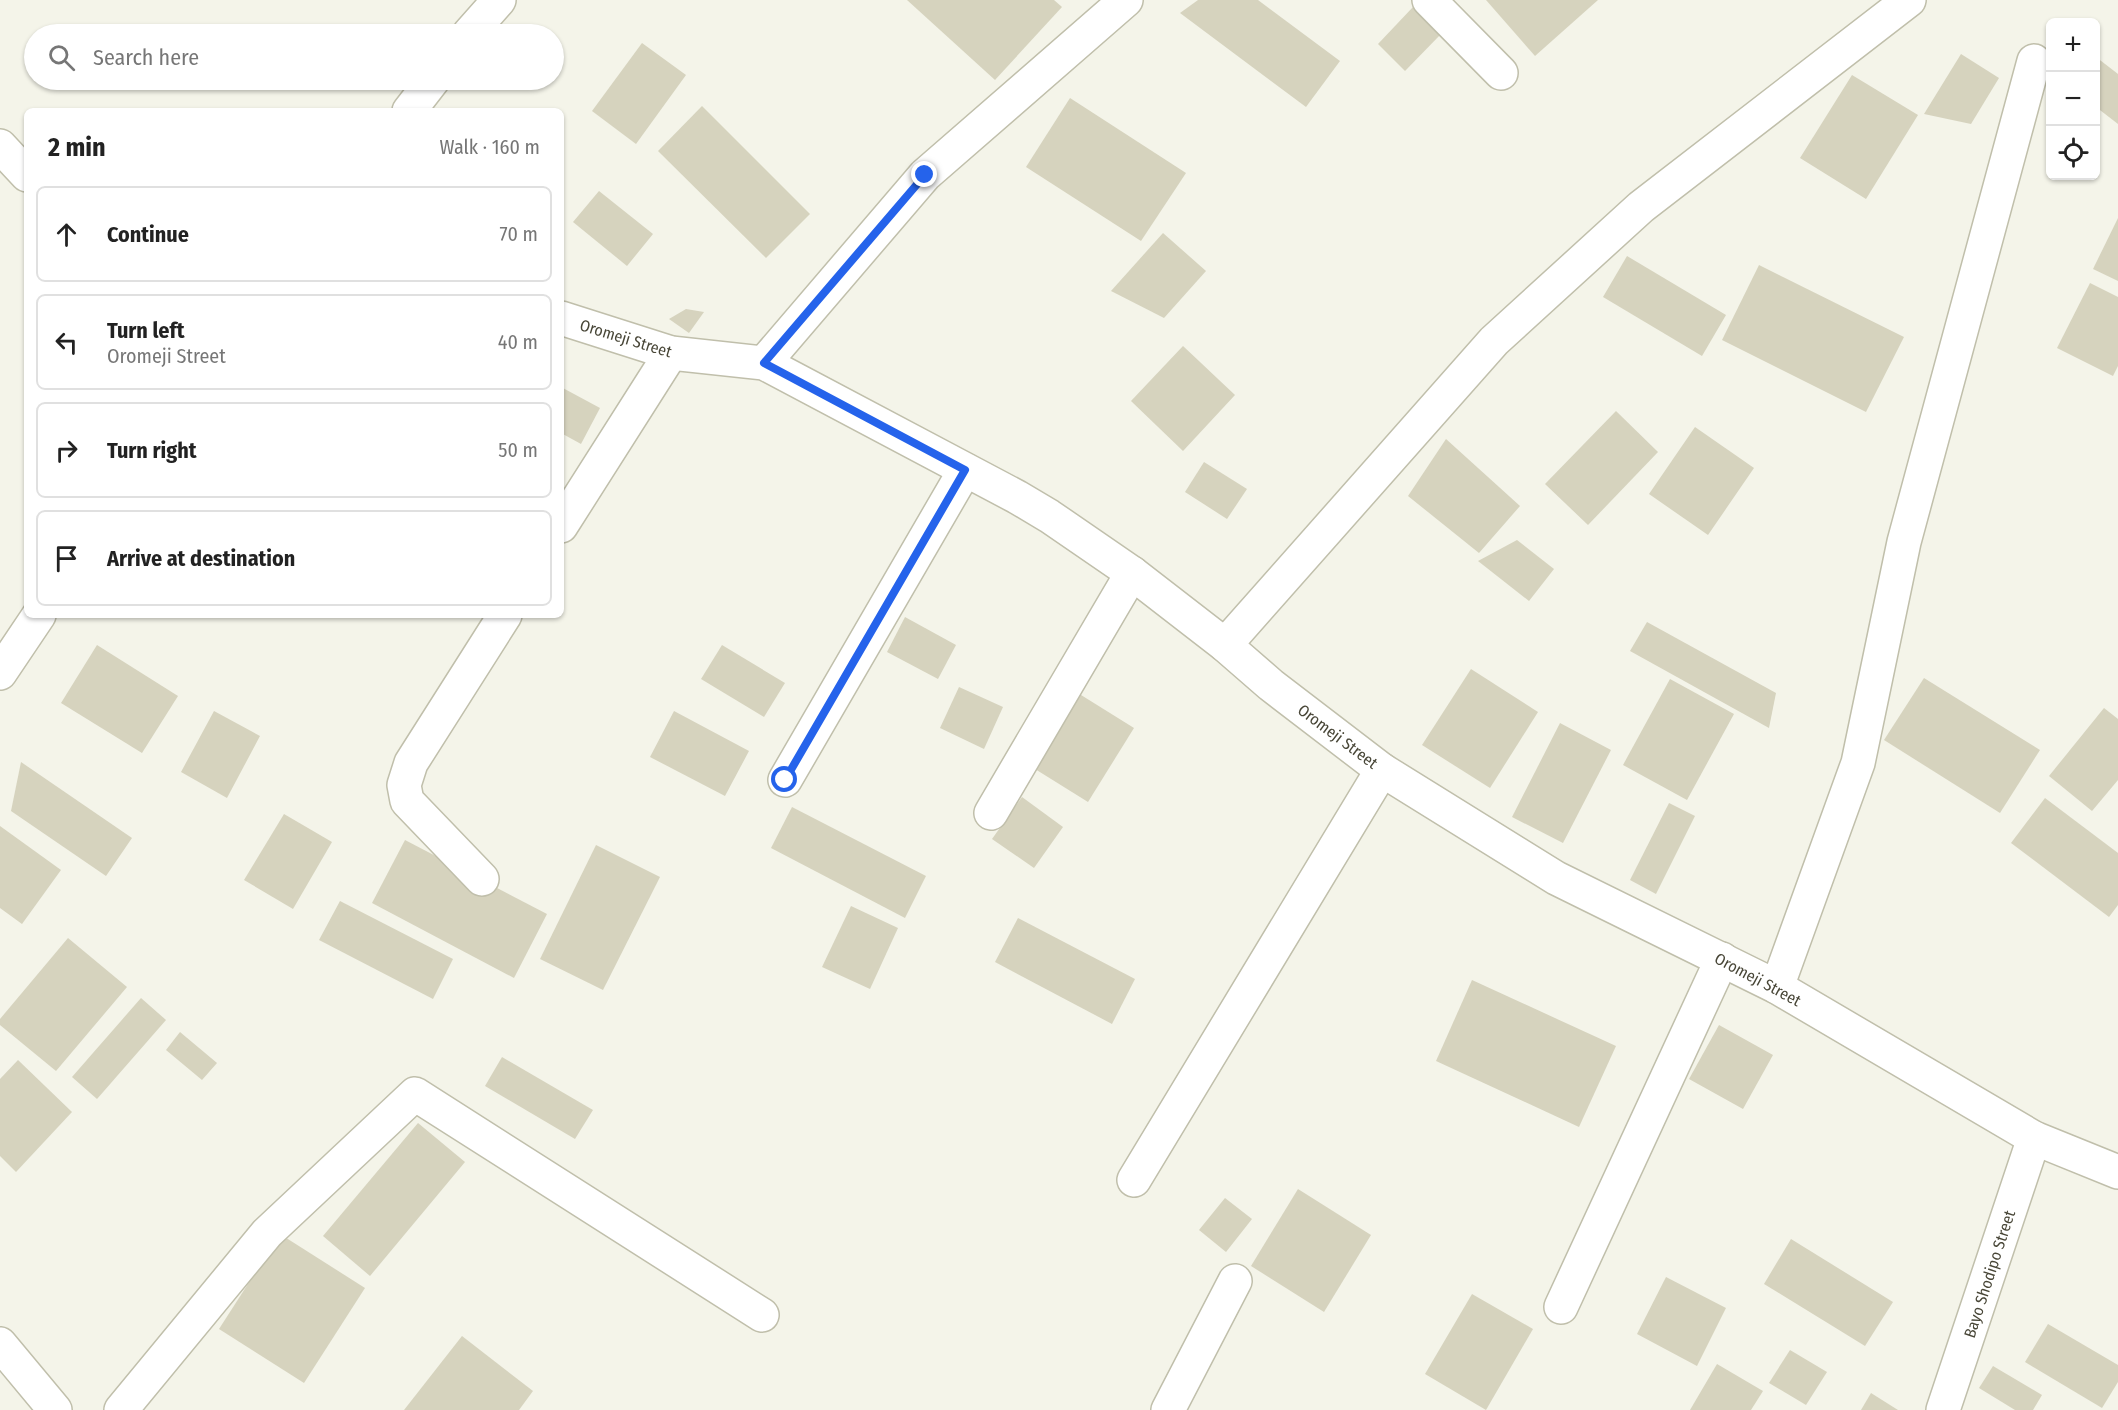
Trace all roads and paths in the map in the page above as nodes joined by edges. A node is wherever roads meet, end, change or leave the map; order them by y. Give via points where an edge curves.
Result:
1 (499, 0) edge
2 (1126, 0) edge
3 (1429, 0) edge
4 (1909, 0) edge
5 (478, 24) edge
6 (2034, 62) dead end
7 (1501, 73) dead end
8 (425, 90) edge
9 (411, 108) edge
10 (0, 146) edge
11 (24, 172) edge
12 (564, 319) edge
13 (671, 353) junction
14 (764, 363) junction
15 (965, 470) junction
16 (564, 521) edge
17 (1132, 573) junction
18 (37, 618) edge
19 (503, 618) edge
20 (1225, 645) junction
21 (0, 673) edge
22 (1382, 770) junction
23 (785, 780) dead end
24 (991, 813) dead end
25 (482, 879) dead end
26 (1722, 959) junction
27 (1777, 987) junction
28 (2034, 1138) junction
29 (2118, 1172) edge
30 (1134, 1180) dead end
31 (1235, 1281) dead end
32 (1561, 1307) dead end
33 (762, 1315) dead end
34 (0, 1344) edge
35 (38, 1403) edge
36 (121, 1410) edge
37 (1168, 1410) edge
38 (1943, 1410) edge

1 - 5 street
2 - 14 street via 925,175
3 - 7 street
4 - 20 street via 1641,207 1494,341
6 - 27 street via 1905,542 1858,763
8 - 9 street
10 - 11 street
12 - 13 street, Oromeji Street
13 - 14 street, Oromeji Street
13 - 16 street
14 - 15 street, Oromeji Street
15 - 17 street, Oromeji Street via 1049,516
15 - 23 street
17 - 20 street, Oromeji Street
17 - 24 street
18 - 21 street
19 - 25 street via 411,763 404,785 407,801
20 - 22 street, Oromeji Street via 1271,686
22 - 26 street, Oromeji Street via 1556,878
22 - 30 street
26 - 27 street, Oromeji Street
26 - 32 street
27 - 28 street, Oromeji Street
28 - 29 street, Oromeji Street
28 - 38 street, Bayo Shodipo Street
31 - 37 street
33 - 36 street via 415,1094 267,1233
34 - 35 street

